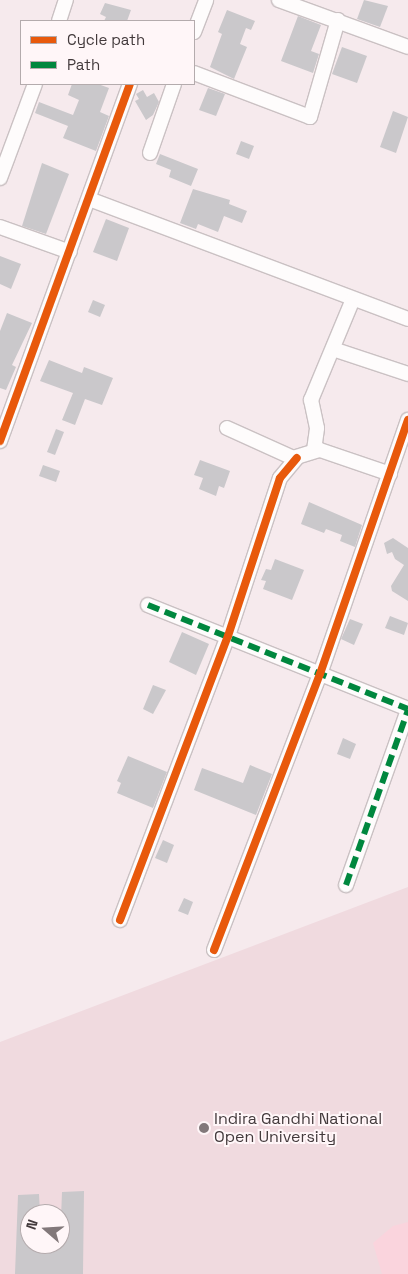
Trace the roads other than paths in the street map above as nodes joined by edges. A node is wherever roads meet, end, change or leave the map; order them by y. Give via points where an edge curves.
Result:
1 (66, 0) edge
2 (206, 0) edge
3 (279, 0) edge
4 (59, 20) edge
5 (338, 20) junction
6 (195, 29) edge
7 (408, 47) edge
8 (195, 73) edge
9 (35, 85) edge
10 (130, 85) edge
11 (174, 85) edge
12 (150, 153) dead end
13 (0, 178) edge
14 (89, 199) junction
15 (0, 227) edge
16 (70, 252) junction
17 (353, 299) junction
18 (408, 319) edge
19 (333, 349) junction
20 (408, 374) edge
21 (408, 420) edge
22 (226, 428) dead end
23 (0, 442) edge
24 (314, 450) junction
25 (297, 458) junction
26 (390, 474) junction
27 (148, 605) dead end
28 (228, 636) junction
29 (320, 674) junction
30 (408, 709) edge
31 (346, 885) dead end
32 (120, 920) dead end
33 (214, 950) dead end

1 - 4 street
2 - 6 street
3 - 5 street
5 - 7 street
5 - 8 street via 310,117
9 - 13 street
10 - 14 street
11 - 12 street
14 - 16 street
14 - 17 street
15 - 16 street
16 - 23 street
17 - 18 street
17 - 19 street
19 - 20 street
19 - 24 street via 312,400 317,428
21 - 26 street
22 - 25 street
24 - 25 street
24 - 26 street
25 - 28 street via 280,478
26 - 29 street
27 - 28 street
28 - 29 street
28 - 32 street
29 - 30 street
29 - 33 street
30 - 31 street

